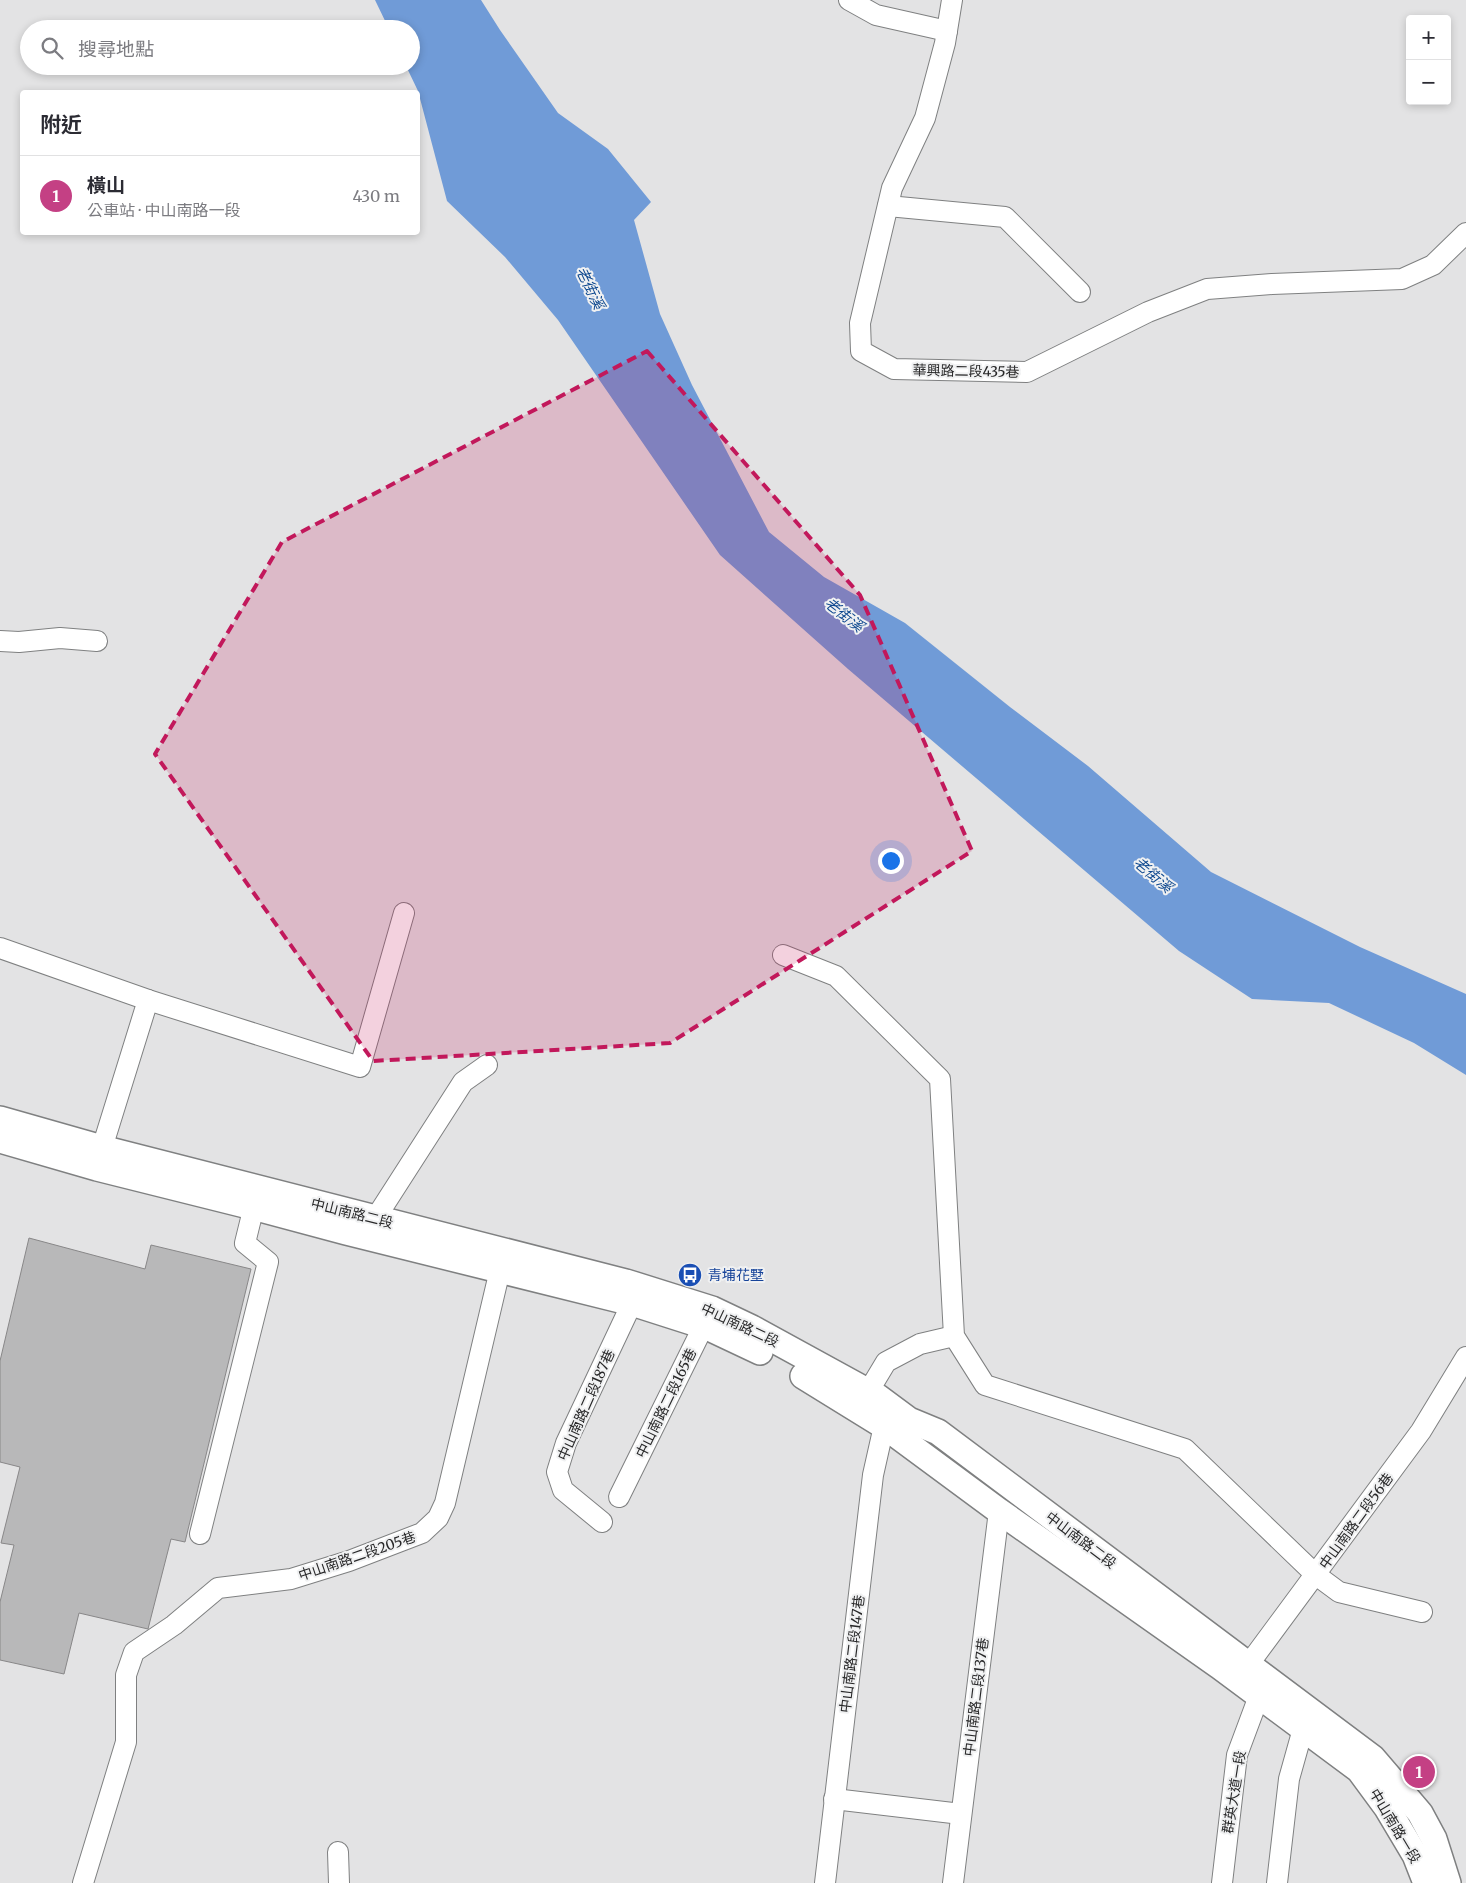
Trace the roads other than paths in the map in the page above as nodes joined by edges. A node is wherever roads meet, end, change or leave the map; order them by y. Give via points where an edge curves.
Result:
1 (849, 0) edge
2 (952, 0) edge
3 (947, 31) junction
4 (888, 206) junction
5 (1466, 233) edge
6 (1080, 292) dead end
7 (0, 641) edge
8 (97, 641) dead end
9 (404, 913) dead end
10 (0, 948) edge
11 (783, 955) dead end
12 (148, 1000) junction
13 (487, 1064) dead end
14 (0, 1120) edge
15 (0, 1140) edge
16 (102, 1148) junction
17 (256, 1198) junction
18 (375, 1219) junction
19 (502, 1260) junction
20 (632, 1303) junction
21 (708, 1318) junction
22 (954, 1336) junction
23 (1466, 1357) edge
24 (868, 1392) junction
25 (884, 1426) junction
26 (619, 1497) dead end
27 (999, 1511) junction
28 (602, 1522) dead end
29 (200, 1534) dead end
30 (1316, 1575) junction
31 (1422, 1612) dead end
32 (1252, 1679) junction
33 (1304, 1718) junction
34 (1366, 1764) junction
35 (834, 1799) junction
36 (961, 1814) junction
37 (338, 1852) dead end
38 (84, 1883) edge
39 (339, 1883) edge
40 (825, 1883) edge
41 (953, 1883) edge
42 (1222, 1883) edge
43 (1277, 1883) edge
44 (1426, 1883) edge
45 (1448, 1883) edge

1 - 3 street via 876,14
2 - 3 street, 華興路二段435巷
3 - 4 street, 華興路二段435巷 via 925,118 892,188
4 - 5 street, 華興路二段435巷 via 860,323 861,352 894,369 1027,372 1148,312 1207,290 1402,279 1433,265
4 - 6 street via 1005,217
7 - 8 street via 60,638
9 - 12 street via 360,1067
10 - 12 street
11 - 22 street via 836,976 940,1079
12 - 16 street
13 - 18 street via 463,1082
14 - 16 main road, 中山南路二段
15 - 17 main road, 中山南路二段 via 97,1168
16 - 17 main road, 中山南路二段
17 - 18 main road, 中山南路二段
17 - 19 main road, 中山南路二段 via 346,1232
17 - 29 street via 246,1243 268,1262
18 - 19 main road, 中山南路二段
19 - 20 main road, 中山南路二段
19 - 21 main road, 中山南路二段 via 626,1282
19 - 38 street, 中山南路二段205巷 via 445,1503 438,1518 422,1533 349,1561 291,1579 218,1588 174,1625 134,1652 126,1675 126,1742
20 - 21 main road, 中山南路二段
20 - 28 street, 中山南路二段187巷 via 566,1443 557,1472 563,1490
21 - 24 main road, 中山南路二段 via 752,1328
21 - 25 main road, 中山南路二段
21 - 26 street, 中山南路二段165巷
22 - 24 street via 920,1344 886,1362
22 - 30 street via 985,1385 1186,1449
23 - 30 street, 中山南路二段56巷 via 1421,1431
24 - 32 main road, 中山南路二段 via 909,1420 938,1432
25 - 27 main road, 中山南路二段
25 - 35 street, 中山南路二段147巷 via 873,1475
27 - 32 main road, 中山南路二段
27 - 36 street, 中山南路二段137巷
30 - 31 street via 1339,1592
30 - 32 street, 中山南路二段56巷
32 - 33 main road, 中山南路二段
32 - 42 street, 群英大道一段 via 1237,1755
33 - 34 main road, 中山南路二段
33 - 43 street via 1289,1779
34 - 44 main road, 中山南路一段 via 1387,1808 1416,1855
34 - 45 main road, 中山南路一段 via 1420,1813 1434,1839
35 - 36 street
35 - 40 street, 中山南路二段147巷
36 - 41 street, 中山南路二段137巷
37 - 39 street

